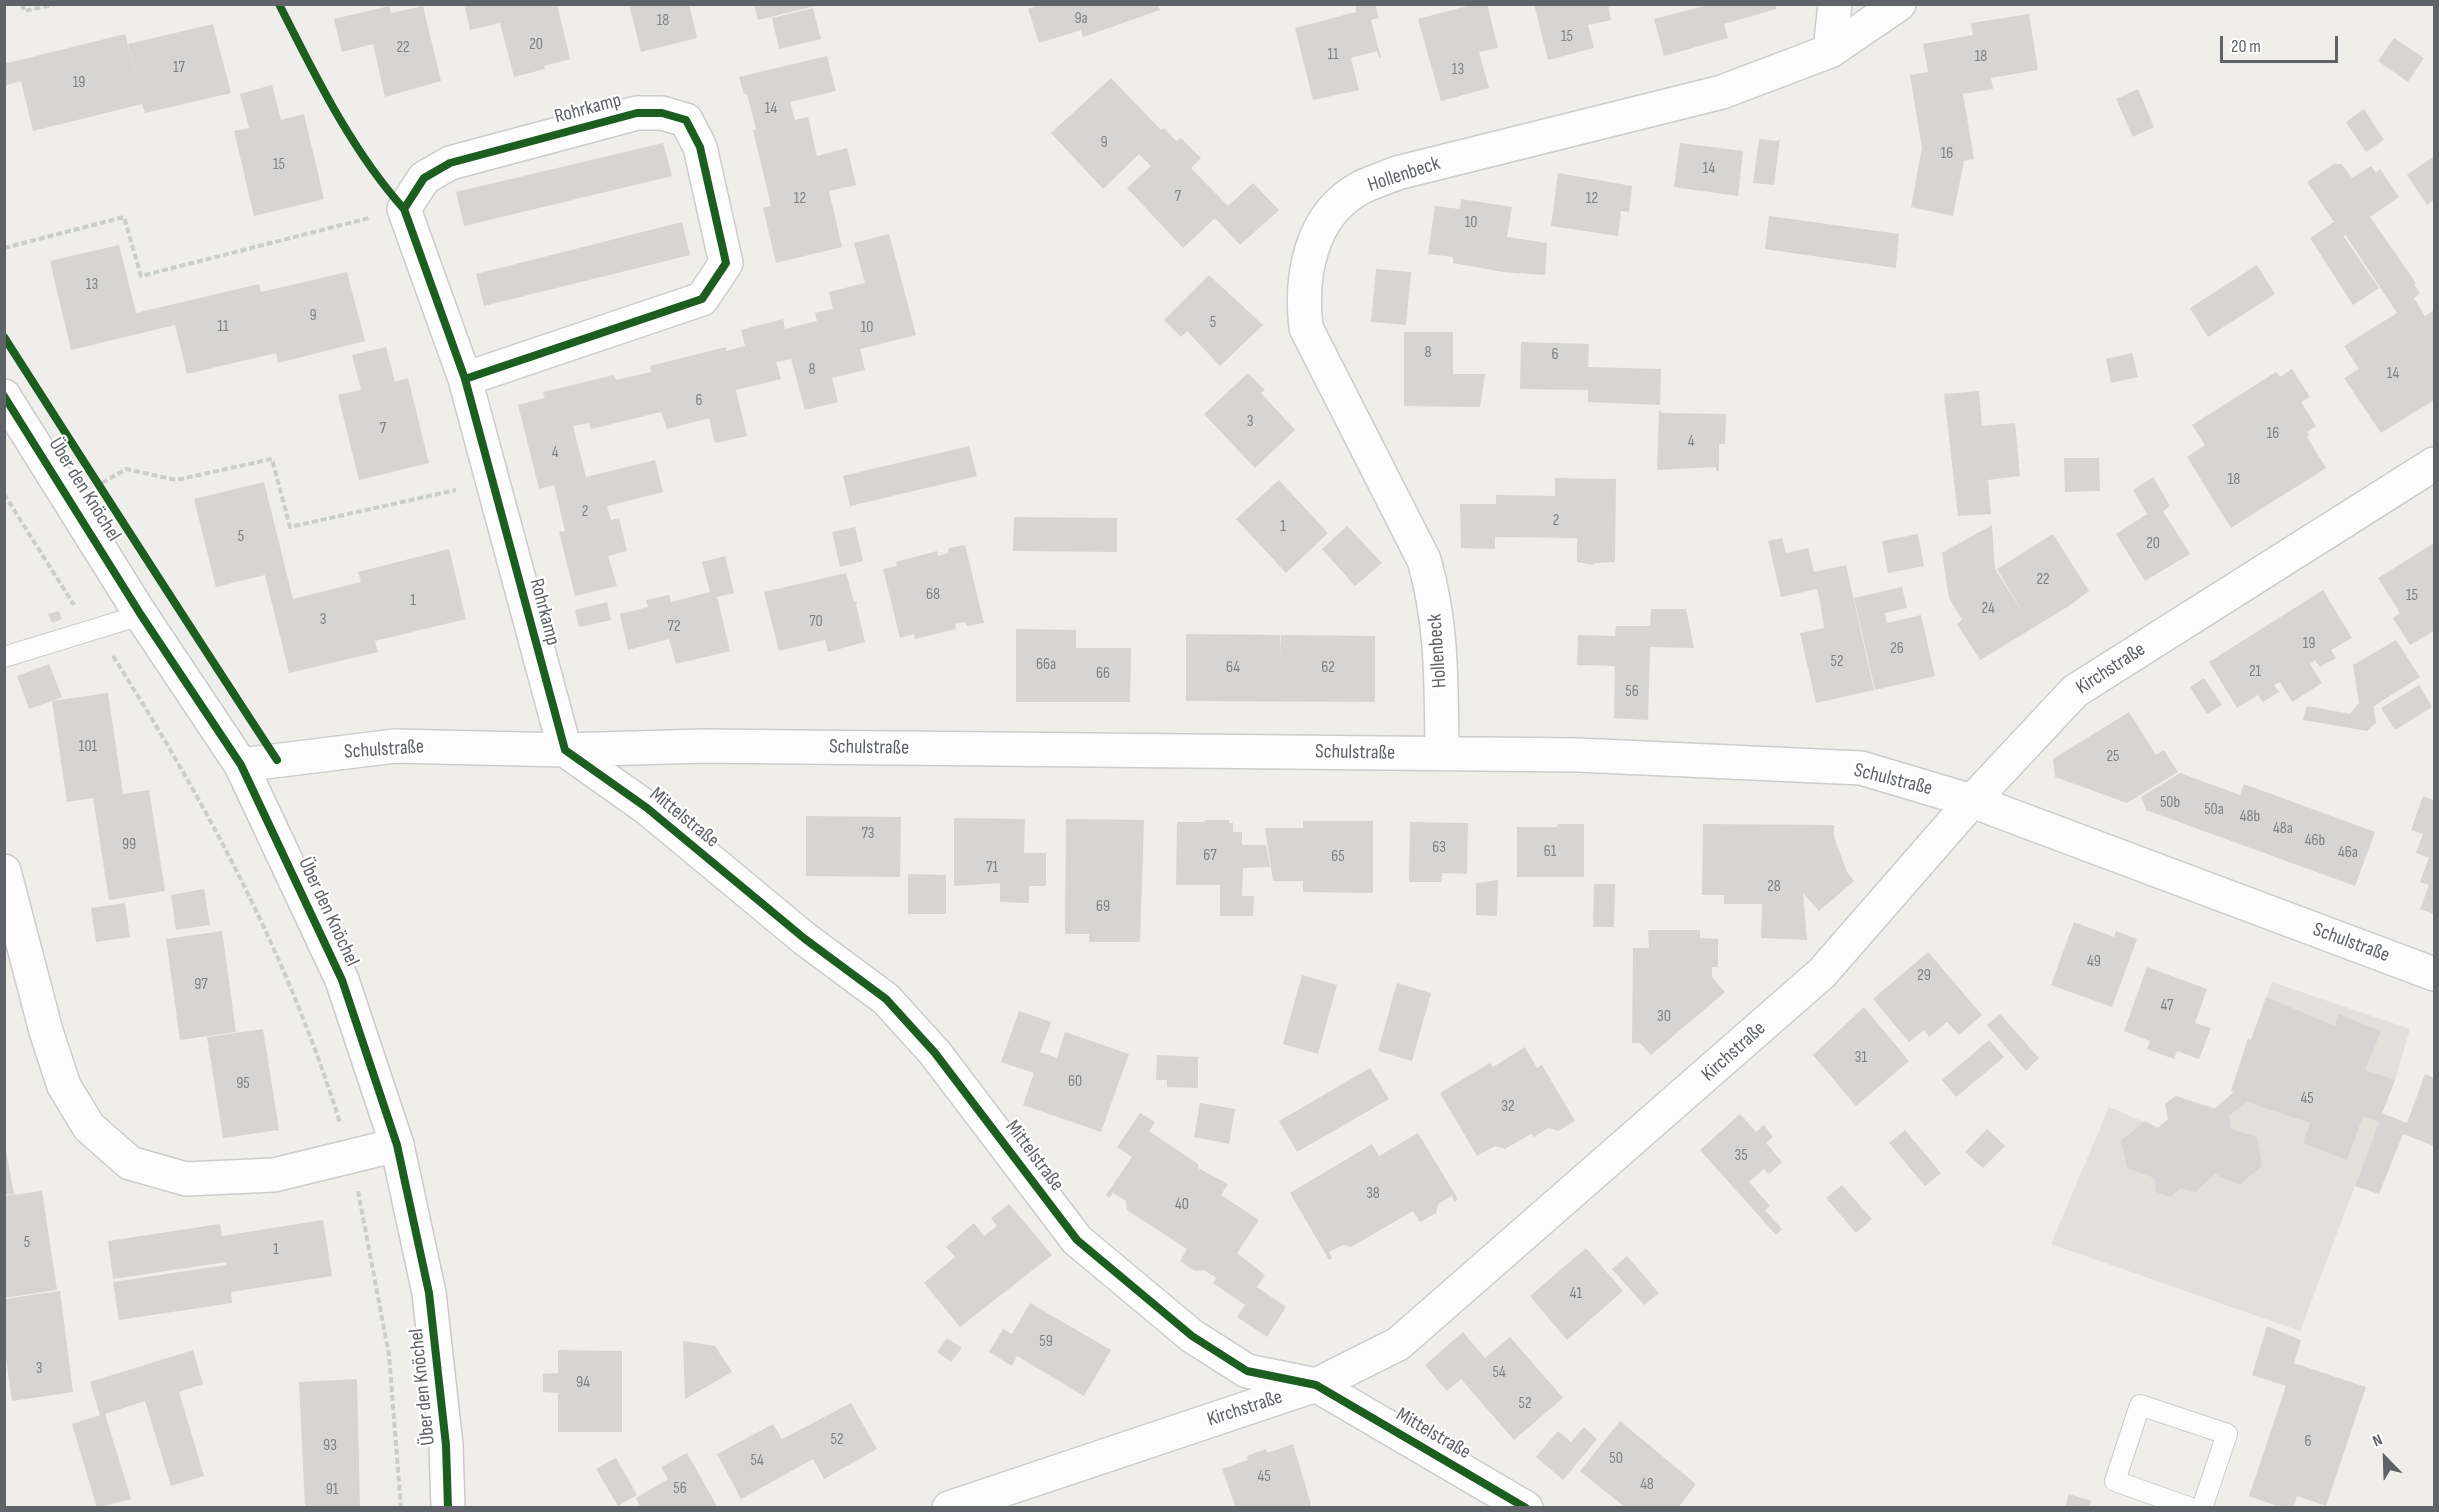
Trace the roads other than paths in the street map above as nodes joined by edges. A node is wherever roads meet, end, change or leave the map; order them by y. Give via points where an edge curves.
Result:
1 (1835, 4) edge
2 (1899, 4) edge
3 (1830, 51) junction
4 (465, 379) junction
5 (4, 396) edge
6 (2434, 464) edge
7 (141, 615) junction
8 (4, 657) edge
9 (565, 750) junction
10 (1442, 754) junction
11 (241, 765) junction
12 (1972, 801) junction
13 (4, 871) edge
14 (2434, 974) edge
15 (397, 1145) junction
16 (1316, 1385) junction
17 (448, 1508) edge
18 (950, 1508) edge
19 (1526, 1508) edge
20 (2191, 1508) edge
21 (2202, 1508) edge

1 - 3 street
2 - 3 street, Hollenbeck
3 - 10 street, Hollenbeck via 1722,92 1396,173 1360,188 1336,208 1316,237 1306,267 1306,328 1424,560 1440,639
4 - 4 street, Rohrkamp via 404,209 424,178 450,163 637,113 662,113 686,120 700,147 726,263 702,299
4 - 9 street, Rohrkamp
5 - 7 street, Über den Knöchel
6 - 12 street, Kirchstraße via 2074,691
7 - 8 lane
7 - 11 street, Über den Knöchel
9 - 10 street, Schulstraße via 703,746
9 - 11 street, Schulstraße via 395,746
9 - 16 street, Mittelstraße via 647,808 805,939 886,999 935,1053 1077,1240 1192,1336 1247,1371
10 - 12 street, Schulstraße via 1578,754 1861,768
11 - 15 street, Über den Knöchel via 342,980
12 - 14 street, Schulstraße
12 - 16 street, Kirchstraße via 1822,973 1398,1344
13 - 15 street via 64,1086 89,1127 130,1163 186,1179 274,1175
15 - 17 street, Über den Knöchel via 429,1293 446,1445
16 - 18 street, Kirchstraße
16 - 19 street, Mittelstraße
20 - 21 lane via 2115,1481 2140,1405 2227,1434

